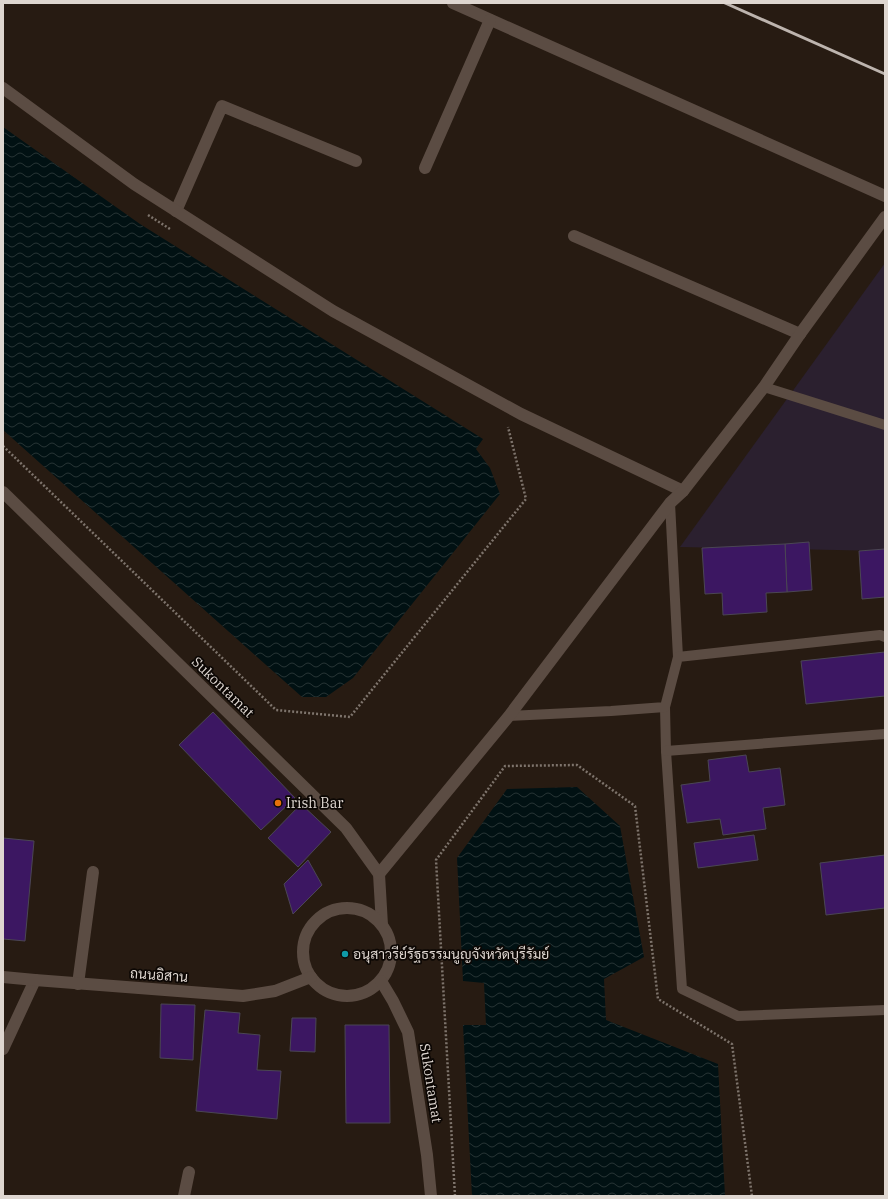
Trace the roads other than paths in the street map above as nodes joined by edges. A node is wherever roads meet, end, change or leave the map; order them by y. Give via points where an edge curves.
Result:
1 (453, 3) edge
2 (490, 20) junction
3 (3, 88) edge
4 (356, 161) dead end
5 (424, 168) dead end
6 (885, 196) edge
7 (176, 211) junction
8 (885, 217) edge
9 (574, 236) dead end
10 (800, 334) junction
11 (764, 387) junction
12 (885, 425) edge
13 (683, 491) junction
14 (3, 492) edge
15 (670, 503) junction
16 (885, 638) edge
17 (678, 657) junction
18 (665, 707) junction
19 (509, 716) junction
20 (885, 734) edge
21 (666, 751) junction
22 (93, 872) dead end
23 (379, 874) junction
24 (382, 925) junction
25 (3, 977) edge
26 (310, 977) junction
27 (35, 980) junction
28 (381, 981) junction
29 (78, 984) junction
30 (885, 1010) edge
31 (3, 1049) edge
32 (189, 1172) dead end
33 (184, 1196) edge
34 (431, 1196) edge

1 - 2 street
2 - 5 street
2 - 6 street
3 - 7 street via 134,184
4 - 7 street via 222,106
7 - 13 street via 340,315 521,414
8 - 10 street
9 - 10 street
10 - 11 street
11 - 12 lane
11 - 13 street
13 - 15 street
14 - 23 street, Sukontamat via 346,828
15 - 17 lane
15 - 19 street
16 - 17 lane via 880,635
17 - 18 lane
18 - 19 lane
18 - 21 lane
19 - 23 street
20 - 21 lane
21 - 30 lane via 682,989 738,1016
22 - 29 street
23 - 24 street
24 - 26 street via 372,915 358,909 330,911 317,918 308,929 303,942 302,957
24 - 28 street via 392,953
25 - 27 street, ถนนอิสาน
26 - 28 street via 326,991 340,996 356,996
26 - 29 street, ถนนอิสาน via 275,991 243,996
27 - 29 street, ถนนอิสาน
27 - 31 street
28 - 34 street, Sukontamat via 394,1001 408,1032
32 - 33 street

